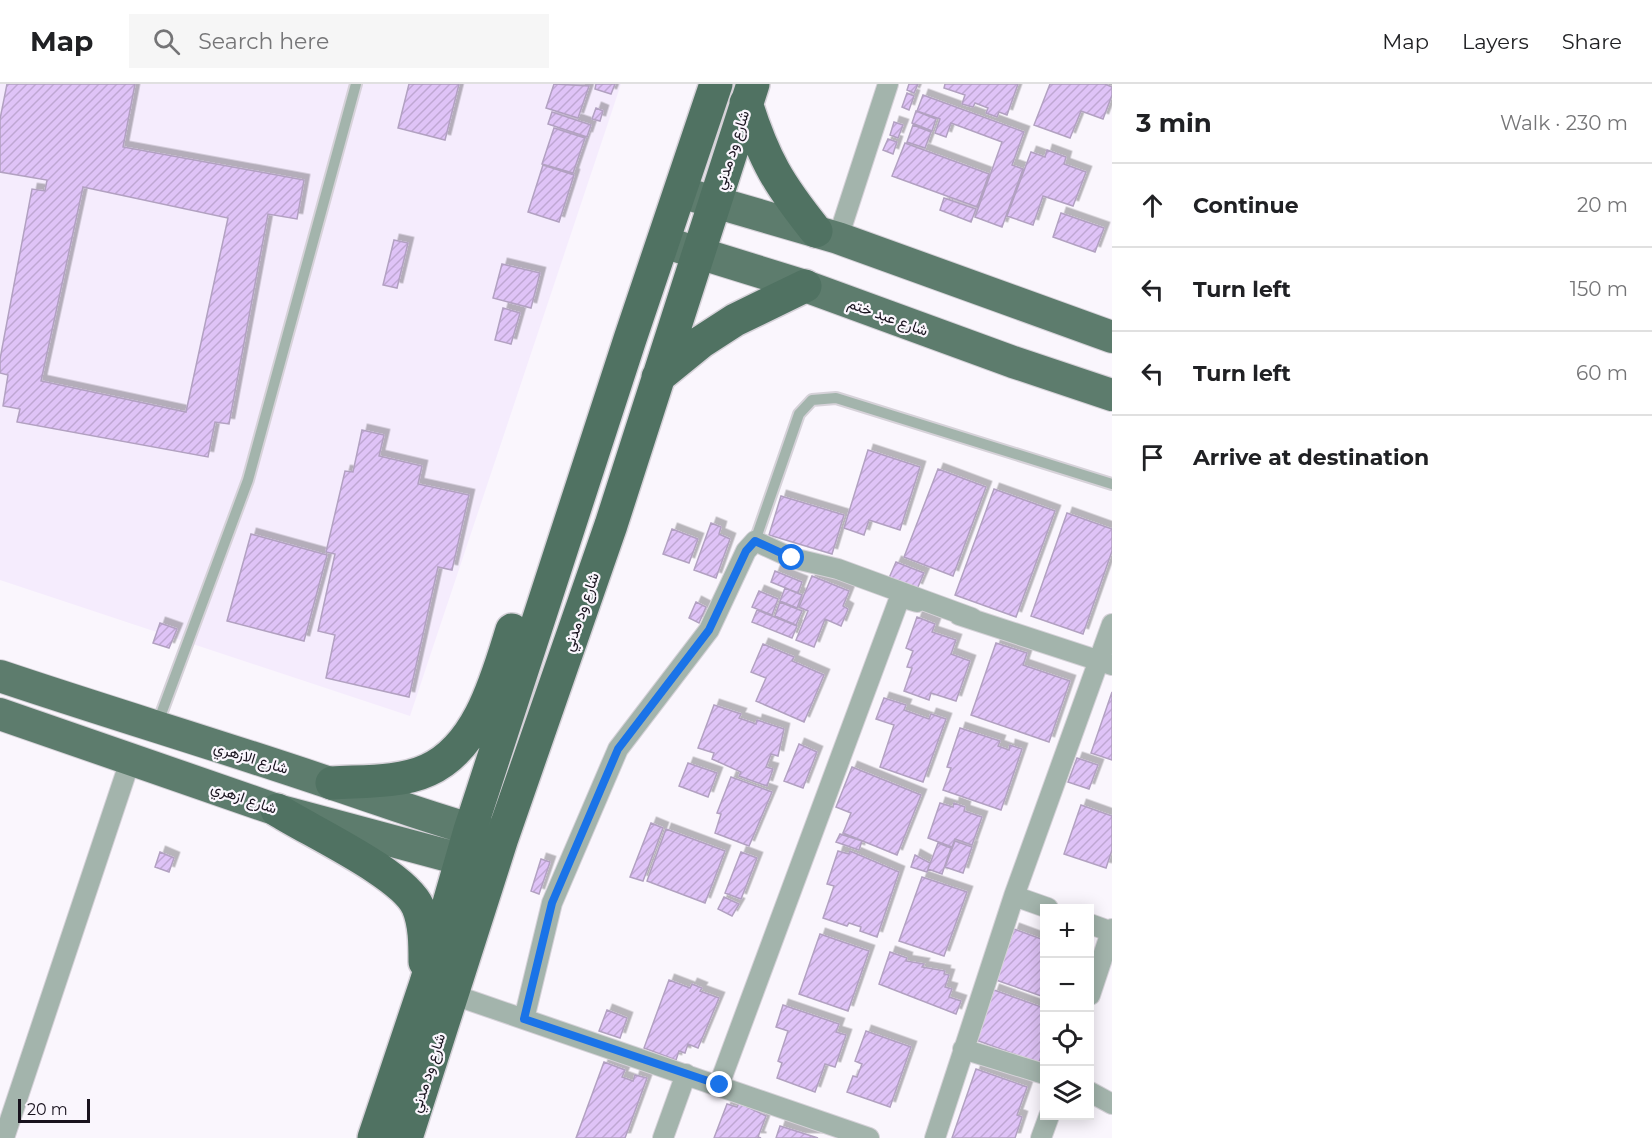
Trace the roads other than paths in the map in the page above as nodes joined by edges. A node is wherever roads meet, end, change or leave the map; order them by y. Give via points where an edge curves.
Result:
1 (356, 84) edge
2 (716, 84) edge
3 (888, 84) edge
4 (749, 94) edge
5 (680, 192) junction
6 (715, 202) junction
7 (827, 235) junction
8 (663, 242) junction
9 (700, 254) junction
10 (805, 286) junction
11 (1110, 330) edge
12 (630, 339) junction
13 (658, 377) junction
14 (1112, 395) edge
15 (1112, 484) edge
16 (755, 541) junction
17 (972, 618) junction
18 (1112, 624) edge
19 (1106, 663) edge
20 (0, 676) edge
21 (0, 714) edge
22 (156, 729) junction
23 (131, 758) junction
24 (332, 783) junction
25 (277, 810) junction
26 (466, 845) junction
27 (498, 853) junction
28 (1014, 896) junction
29 (1040, 906) edge
30 (1094, 926) edge
31 (1112, 931) edge
32 (1094, 981) edge
33 (440, 989) junction
34 (524, 1019) junction
35 (963, 1049) junction
36 (1040, 1073) edge
37 (686, 1074) junction
38 (720, 1085) junction
39 (1094, 1095) edge
40 (1112, 1104) edge
41 (1048, 1120) edge
42 (411, 1137) edge
43 (4, 1138) edge
44 (374, 1138) edge
45 (663, 1138) edge
46 (869, 1138) edge
47 (935, 1138) edge
48 (1041, 1138) edge

1 - 22 lane via 248,480
2 - 5 highway, شارع ود مدني
3 - 7 street
4 - 6 highway, شارع ود مدني
4 - 7 highway via 761,148 775,176
5 - 6 main road
5 - 8 highway, شارع ود مدني
6 - 7 main road
6 - 9 highway, شارع ود مدني
7 - 11 main road
8 - 9 main road, شارع عبد ختم
8 - 12 highway, شارع ود مدني
9 - 10 main road, شارع عبد ختم
9 - 13 highway, شارع ود مدني
10 - 13 highway via 735,320 700,342
10 - 14 main road, شارع عبد ختم
12 - 24 highway via 603,369 553,504 501,664 489,696 465,738 452,754 428,770 377,780
12 - 26 highway, شارع ود مدني
13 - 27 highway, شارع ود مدني
15 - 16 lane via 836,398 812,400 799,414
16 - 17 street via 792,558 838,569
16 - 34 street via 746,551 709,630 618,749 552,903
17 - 19 street
17 - 38 street via 900,597
18 - 19 street
19 - 28 street
20 - 22 main road, شارع الازهري
21 - 23 main road, شارع ازهري
22 - 24 main road, شارع الازهري
23 - 25 main road, شارع ازهري
23 - 43 street
24 - 26 main road, شارع الازهري
25 - 26 main road, شارع ازهري
25 - 33 highway via 373,865 408,892 418,906
26 - 27 main road, شارع الازهري
26 - 33 highway, شارع ود مدني
27 - 33 highway, شارع ود مدني
28 - 29 street
28 - 35 street
30 - 31 street
31 - 32 street
33 - 34 street
33 - 42 highway, شارع ود مدني
33 - 44 highway, شارع ود مدني
34 - 37 street
35 - 36 street
35 - 47 street
37 - 38 street
37 - 45 street
38 - 46 street
39 - 40 street
41 - 48 street

